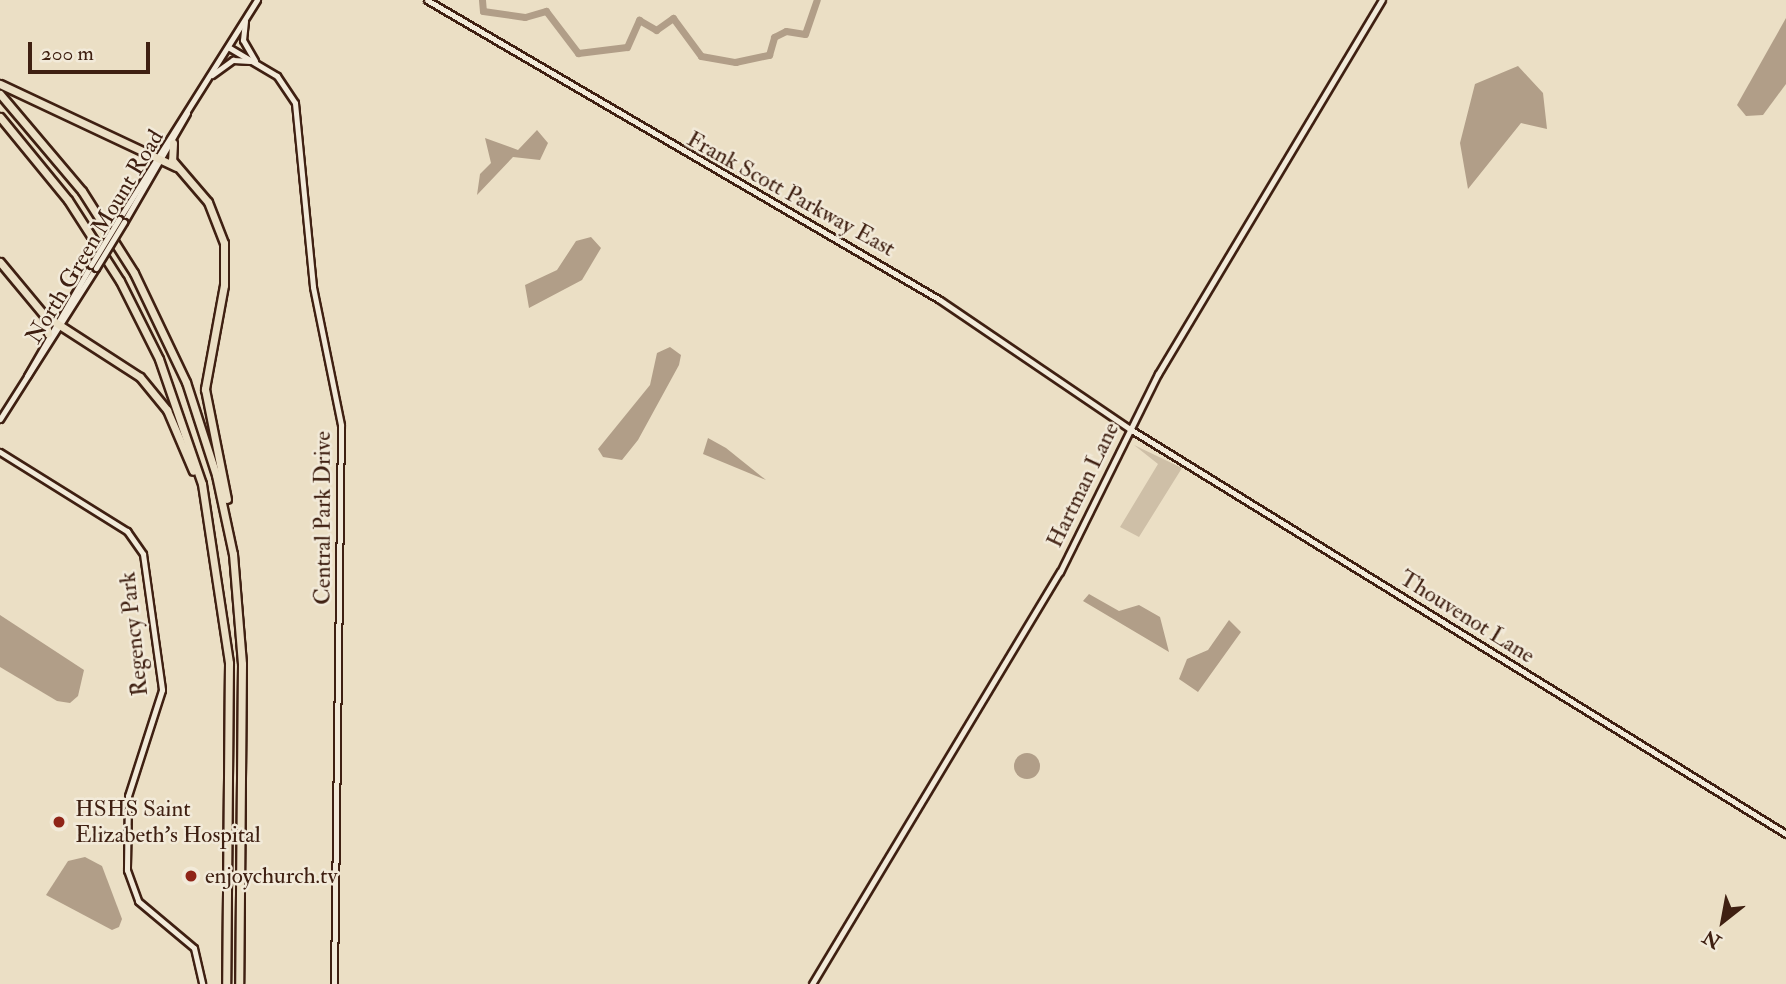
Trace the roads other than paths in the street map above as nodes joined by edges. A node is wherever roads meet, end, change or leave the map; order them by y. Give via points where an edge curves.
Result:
1 (257, 0) edge
2 (427, 0) edge
3 (1382, 0) edge
4 (245, 19) junction
5 (228, 47) junction
6 (257, 63) junction
7 (209, 77) junction
8 (0, 84) edge
9 (0, 94) edge
10 (187, 112) junction
11 (0, 117) edge
12 (173, 143) junction
13 (159, 158) junction
14 (177, 167) junction
15 (0, 262) edge
16 (44, 314) junction
17 (60, 321) junction
18 (48, 334) junction
19 (27, 376) junction
20 (0, 419) edge
21 (1130, 429) junction
22 (0, 447) edge
23 (2, 455) edge
24 (210, 522) junction
25 (233, 554) junction
26 (1786, 834) edge
27 (202, 984) edge
28 (226, 984) edge
29 (239, 984) edge
30 (334, 984) edge
31 (812, 984) edge

1 - 4 street, North Green Mount Road
2 - 21 street, Frank Scott Parkway East via 940,300
3 - 21 street, Hartman Lane
4 - 5 street, North Green Mount Road
4 - 6 street via 243,40
5 - 6 street, Central Park Drive
5 - 7 street, North Green Mount Road
6 - 7 street via 233,60
6 - 30 street, Central Park Drive via 288,89 301,122 313,287 342,439
7 - 10 street, North Green Mount Road
8 - 13 highway
9 - 25 highway via 82,191 149,300 202,427
10 - 12 street, North Green Mount Road
10 - 13 street, North Green Mount Road
11 - 24 highway via 68,200 134,307 178,406
12 - 13 street, North Green Mount Road
12 - 14 highway
13 - 14 highway
13 - 17 street, North Green Mount Road, bridge
14 - 25 highway via 208,202 225,243 224,285 205,389
15 - 16 highway
16 - 17 highway
16 - 18 highway
17 - 18 street, North Green Mount Road
17 - 19 street, North Green Mount Road
17 - 24 highway via 140,377 167,410
18 - 19 street, North Green Mount Road
19 - 20 street, North Green Mount Road
21 - 26 street, Thouvenot Lane
21 - 31 street, Hartman Lane via 1066,562
22 - 23 street
23 - 27 street, Regency Park via 127,531 143,554 162,690 128,797 126,841 132,891 187,939
24 - 28 highway via 229,663
25 - 29 highway via 243,686

